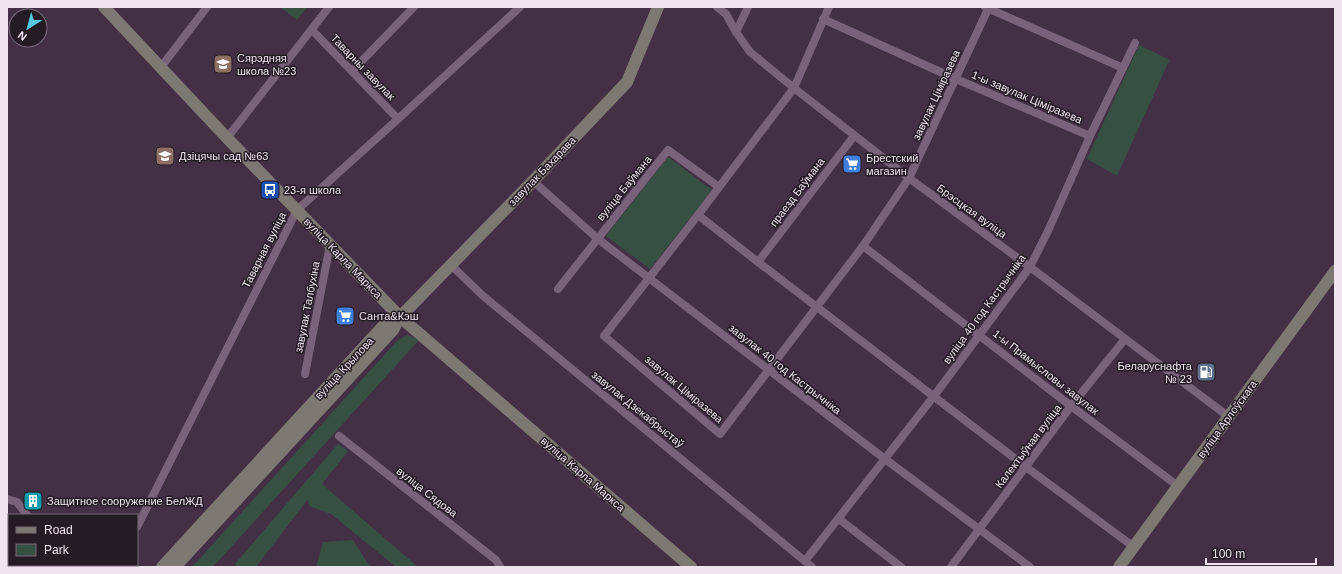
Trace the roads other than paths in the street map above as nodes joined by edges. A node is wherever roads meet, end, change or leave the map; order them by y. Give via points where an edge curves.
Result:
1 (104, 7) edge
2 (207, 7) edge
3 (329, 7) edge
4 (414, 7) edge
5 (520, 7) edge
6 (658, 7) edge
7 (717, 7) edge
8 (748, 7) edge
9 (829, 7) edge
10 (987, 8) edge
11 (823, 19) junction
12 (312, 30) junction
13 (736, 32) junction
14 (1135, 43) dead end
15 (161, 67) junction
16 (1123, 68) junction
17 (352, 71) junction
18 (956, 79) junction
19 (794, 88) junction
20 (398, 119) junction
21 (854, 136) junction
22 (1090, 136) junction
23 (228, 138) junction
24 (909, 178) junction
25 (533, 181) junction
26 (719, 187) junction
27 (297, 210) junction
28 (698, 215) junction
29 (598, 239) junction
30 (330, 245) junction
31 (863, 246) junction
32 (758, 262) junction
33 (451, 265) junction
34 (1030, 267) junction
35 (1335, 271) edge
36 (649, 278) junction
37 (558, 289) dead end
38 (817, 307) junction
39 (400, 317) junction
40 (980, 335) junction
41 (1125, 339) junction
42 (769, 370) junction
43 (305, 374) dead end
44 (934, 396) junction
45 (1071, 406) junction
46 (1229, 417) junction
47 (339, 436) dead end
48 (885, 459) junction
49 (1026, 467) junction
50 (1178, 486) junction
51 (7, 499) edge
52 (26, 514) edge
53 (839, 519) junction
54 (138, 525) edge
55 (980, 530) junction
56 (1134, 546) junction
57 (805, 561) junction
58 (162, 567) edge
59 (175, 567) edge
60 (500, 567) edge
61 (691, 567) edge
62 (812, 567) edge
63 (901, 567) edge
64 (951, 567) edge
65 (1030, 567) edge
66 (1119, 567) edge

1 - 15 main road, вуліца Карла Маркса
2 - 15 street
3 - 12 street
4 - 17 street
5 - 20 street, Таварная вуліца
6 - 25 main road, завулак Бахарава via 627,82
7 - 13 street, Брэсцкая вуліца via 726,14
8 - 13 street
9 - 11 street
10 - 16 street, завулак Ціміразева
10 - 18 street, завулак Ціміразева
11 - 18 street, 1-ы завулак Ціміразева
11 - 19 street
12 - 17 street, Таварны завулак
12 - 23 street
13 - 19 street, Брэсцкая вуліца via 750,52
14 - 16 street, вуліца 40 год Кастрычніка
15 - 23 main road, вуліца Карла Маркса
16 - 22 street, вуліца 40 год Кастрычніка
17 - 20 street, Таварны завулак
18 - 22 street, 1-ы завулак Ціміразева
18 - 24 street, завулак Ціміразева
19 - 21 street, Брэсцкая вуліца
19 - 26 street
20 - 27 street, Таварная вуліца
21 - 24 street, Брэсцкая вуліца
21 - 32 street, праезд Баўмана
22 - 34 street, вуліца 40 год Кастрычніка
23 - 27 main road, вуліца Карла Маркса
24 - 31 street, завулак Ціміразева
24 - 34 street, Брэсцкая вуліца
25 - 29 street, завулак 40 год Кастрычніка
25 - 33 main road, завулак Бахарава
26 - 28 street
26 - 29 street, вуліца Баўмана via 668,150
27 - 30 main road, вуліца Карла Маркса
27 - 54 street, Таварная вуліца
28 - 32 street
28 - 36 street
29 - 36 street, завулак 40 год Кастрычніка
29 - 37 street, вуліца Баўмана
30 - 39 main road, вуліца Карла Маркса
30 - 43 street, завулак Талбухіна
31 - 38 street, завулак Ціміразева
31 - 40 street, 1-ы Прамысловы завулак
32 - 38 street
33 - 39 main road, завулак Бахарава
33 - 57 street, завулак Дзекабрыстаў via 482,295
34 - 40 street, вуліца 40 год Кастрычніка
34 - 41 street, Брэсцкая вуліца
35 - 46 main road, вуліца Арлоўскага
36 - 42 street, завулак 40 год Кастрычніка
36 - 42 street, завулак Ціміразева via 604,336 720,434
38 - 42 street, завулак Ціміразева
38 - 44 street
39 - 58 main road, вуліца Крылова via 384,324
39 - 59 main road, вуліца Крылова via 393,330
39 - 61 main road, вуліца Карла Маркса
40 - 44 street, вуліца 40 год Кастрычніка
40 - 45 street, 1-ы Прамысловы завулак
41 - 45 street, Калектыўная вуліца
41 - 46 street, Брэсцкая вуліца
42 - 48 street, завулак 40 год Кастрычніка
44 - 48 street, вуліца 40 год Кастрычніка
44 - 49 street
45 - 49 street, Калектыўная вуліца
45 - 50 street, 1-ы Прамысловы завулак
46 - 50 main road, вуліца Арлоўскага
47 - 60 street, вуліца Сядова via 496,560
48 - 53 street, вуліца 40 год Кастрычніка
48 - 55 street, завулак 40 год Кастрычніка
49 - 55 street, Калектыўная вуліца
49 - 56 street
50 - 56 main road, вуліца Арлоўскага
51 - 52 street via 16,502
53 - 57 street, вуліца 40 год Кастрычніка
53 - 63 street
55 - 64 street, Калектыўная вуліца
55 - 65 street, завулак 40 год Кастрычніка
56 - 66 main road, вуліца Арлоўскага
57 - 62 street, завулак Дзекабрыстаў

